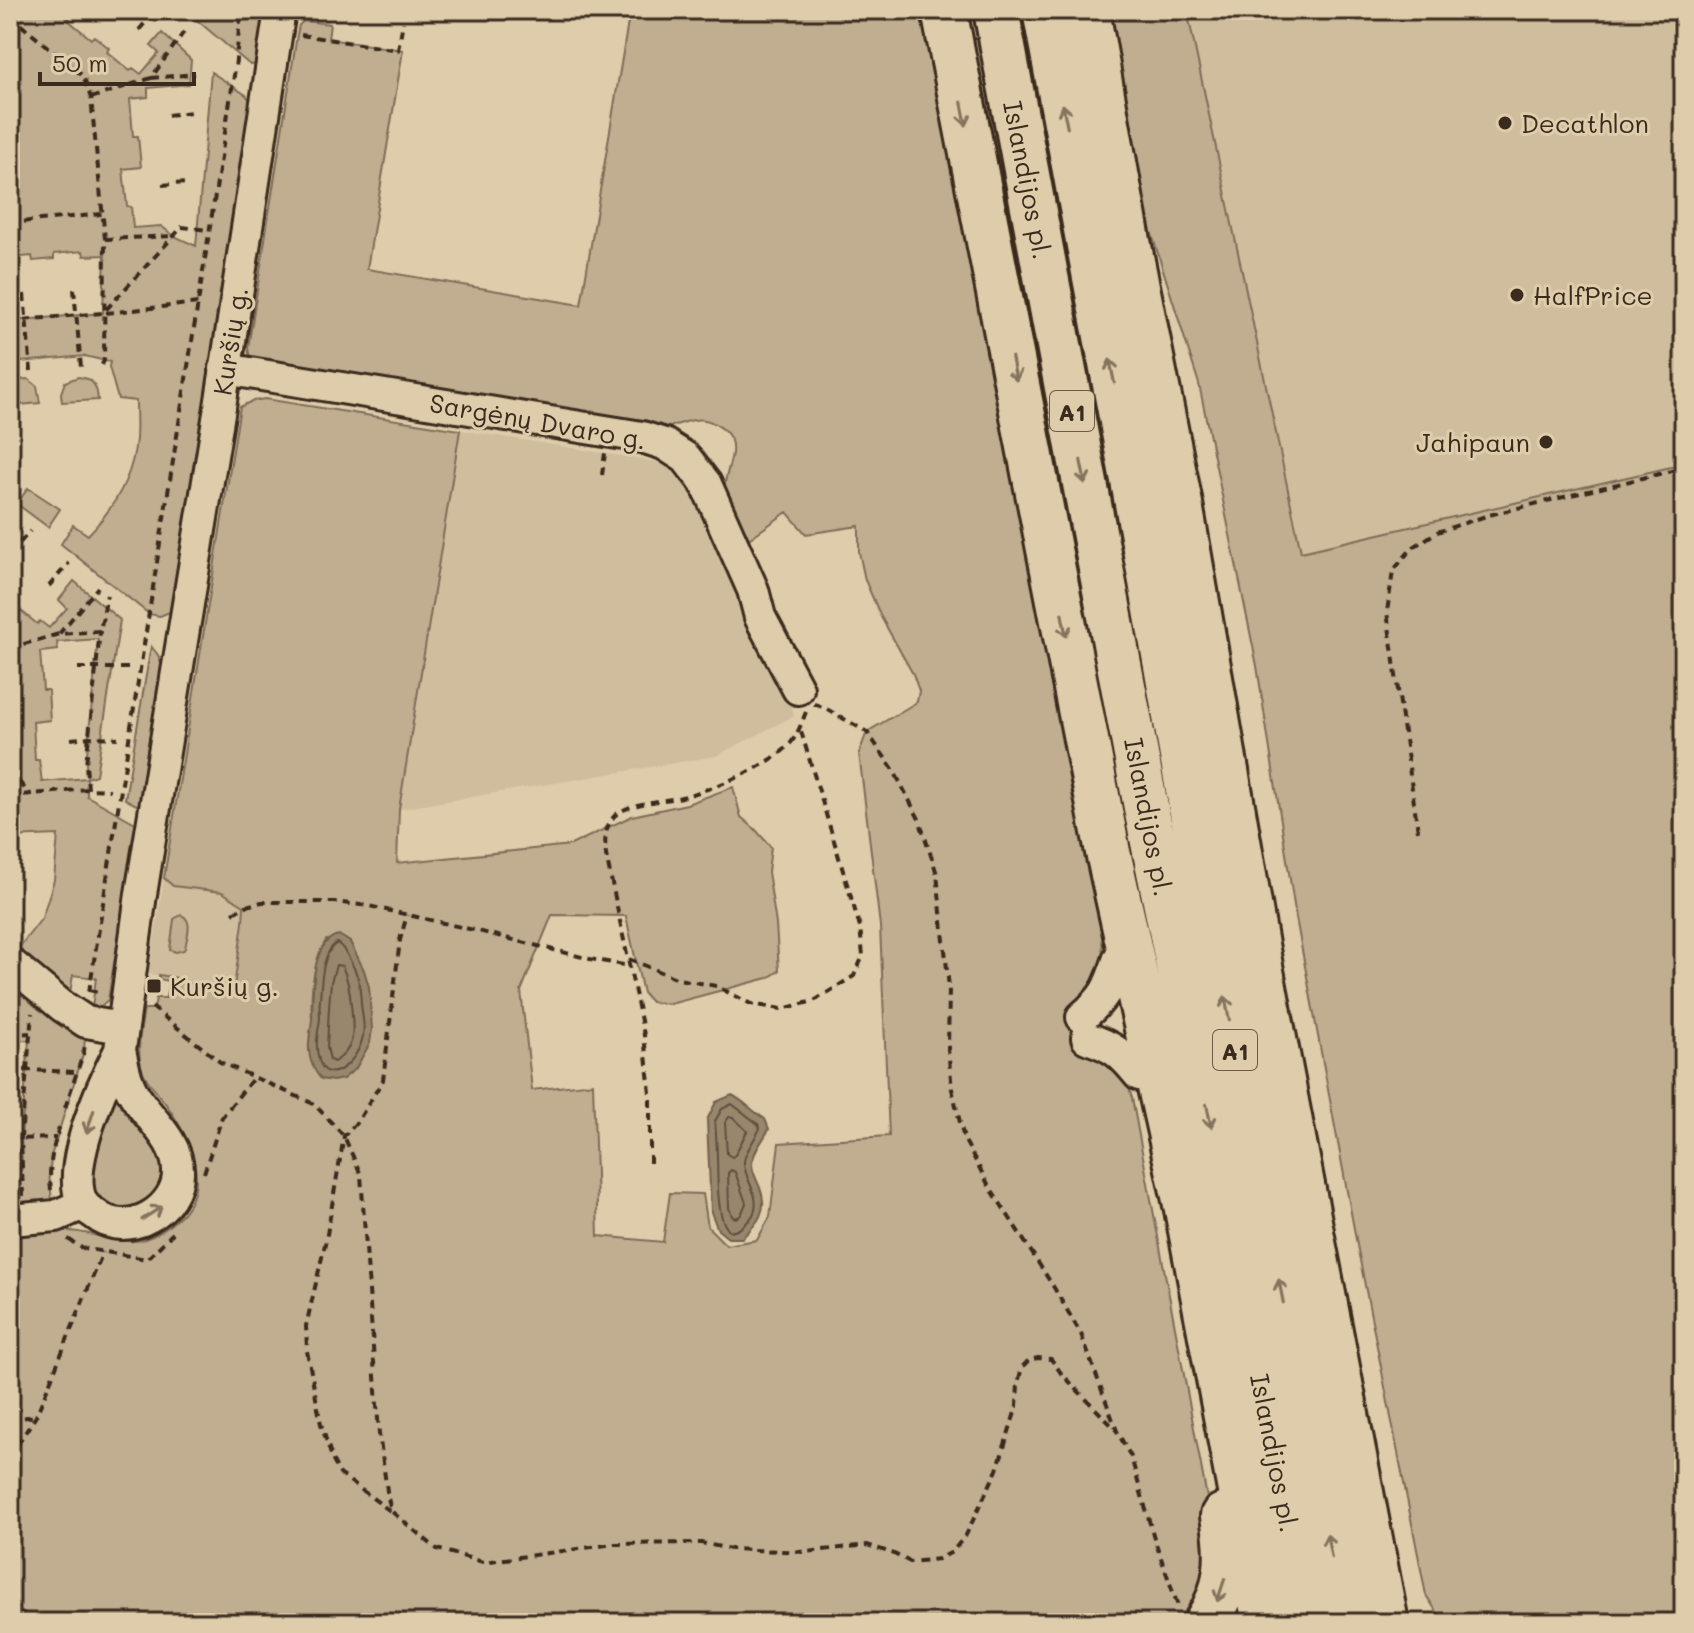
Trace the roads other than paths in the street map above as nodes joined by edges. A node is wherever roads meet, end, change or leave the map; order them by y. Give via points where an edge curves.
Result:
1 (996, 10) edge
2 (1045, 10) edge
3 (1087, 10) edge
4 (944, 19) edge
5 (278, 21) edge
6 (225, 369) junction
7 (1132, 475) junction
8 (1180, 504) junction
9 (798, 689) dead end
10 (1147, 813) junction
11 (1108, 852) junction
12 (1256, 945) junction
13 (1161, 946) junction
14 (1119, 958) junction
15 (10, 963) edge
16 (1183, 985) junction
17 (121, 1039) junction
18 (1139, 1075) junction
19 (1187, 1209) junction
20 (70, 1210) junction
21 (17, 1220) edge
22 (1192, 1614) edge
23 (1265, 1623) edge
24 (1308, 1623) edge
25 (1344, 1623) edge
26 (1386, 1623) edge
27 (1414, 1623) edge

1 -> 10 highway, Islandijos pl. / A1
7 -> 2 highway, Islandijos pl. / A1
3 - 8 highway
4 -> 11 highway
5 - 6 street, Kuršių g.
6 - 9 street, Sargėnų Dvaro g. via 664,444 686,458 706,484 760,617
6 - 17 street, Kuršių g.
7 - 12 highway
25 -> 7 highway, Islandijos pl. / A1
8 - 12 highway
8 - 27 highway via 1230,668 1401,1580
10 - 13 highway
10 - 16 highway, Islandijos pl. / A1
11 - 13 highway
11 - 14 highway
11 - 19 highway
12 - 26 highway
13 - 16 highway
13 - 19 highway
14 - 18 highway
14 - 18 street via 1109,988 1084,1027 1121,1053
15 - 17 street via 62,1006
16 -> 24 highway, Islandijos pl. / A1
17 -> 20 street, Kuršių g. via 85,1137
20 -> 17 street, Kuršių g. via 121,1224 143,1220 160,1210 177,1184 173,1150 132,1093
18 -> 22 highway via 1226,1530 1222,1592
19 - 23 highway
20 - 21 street

